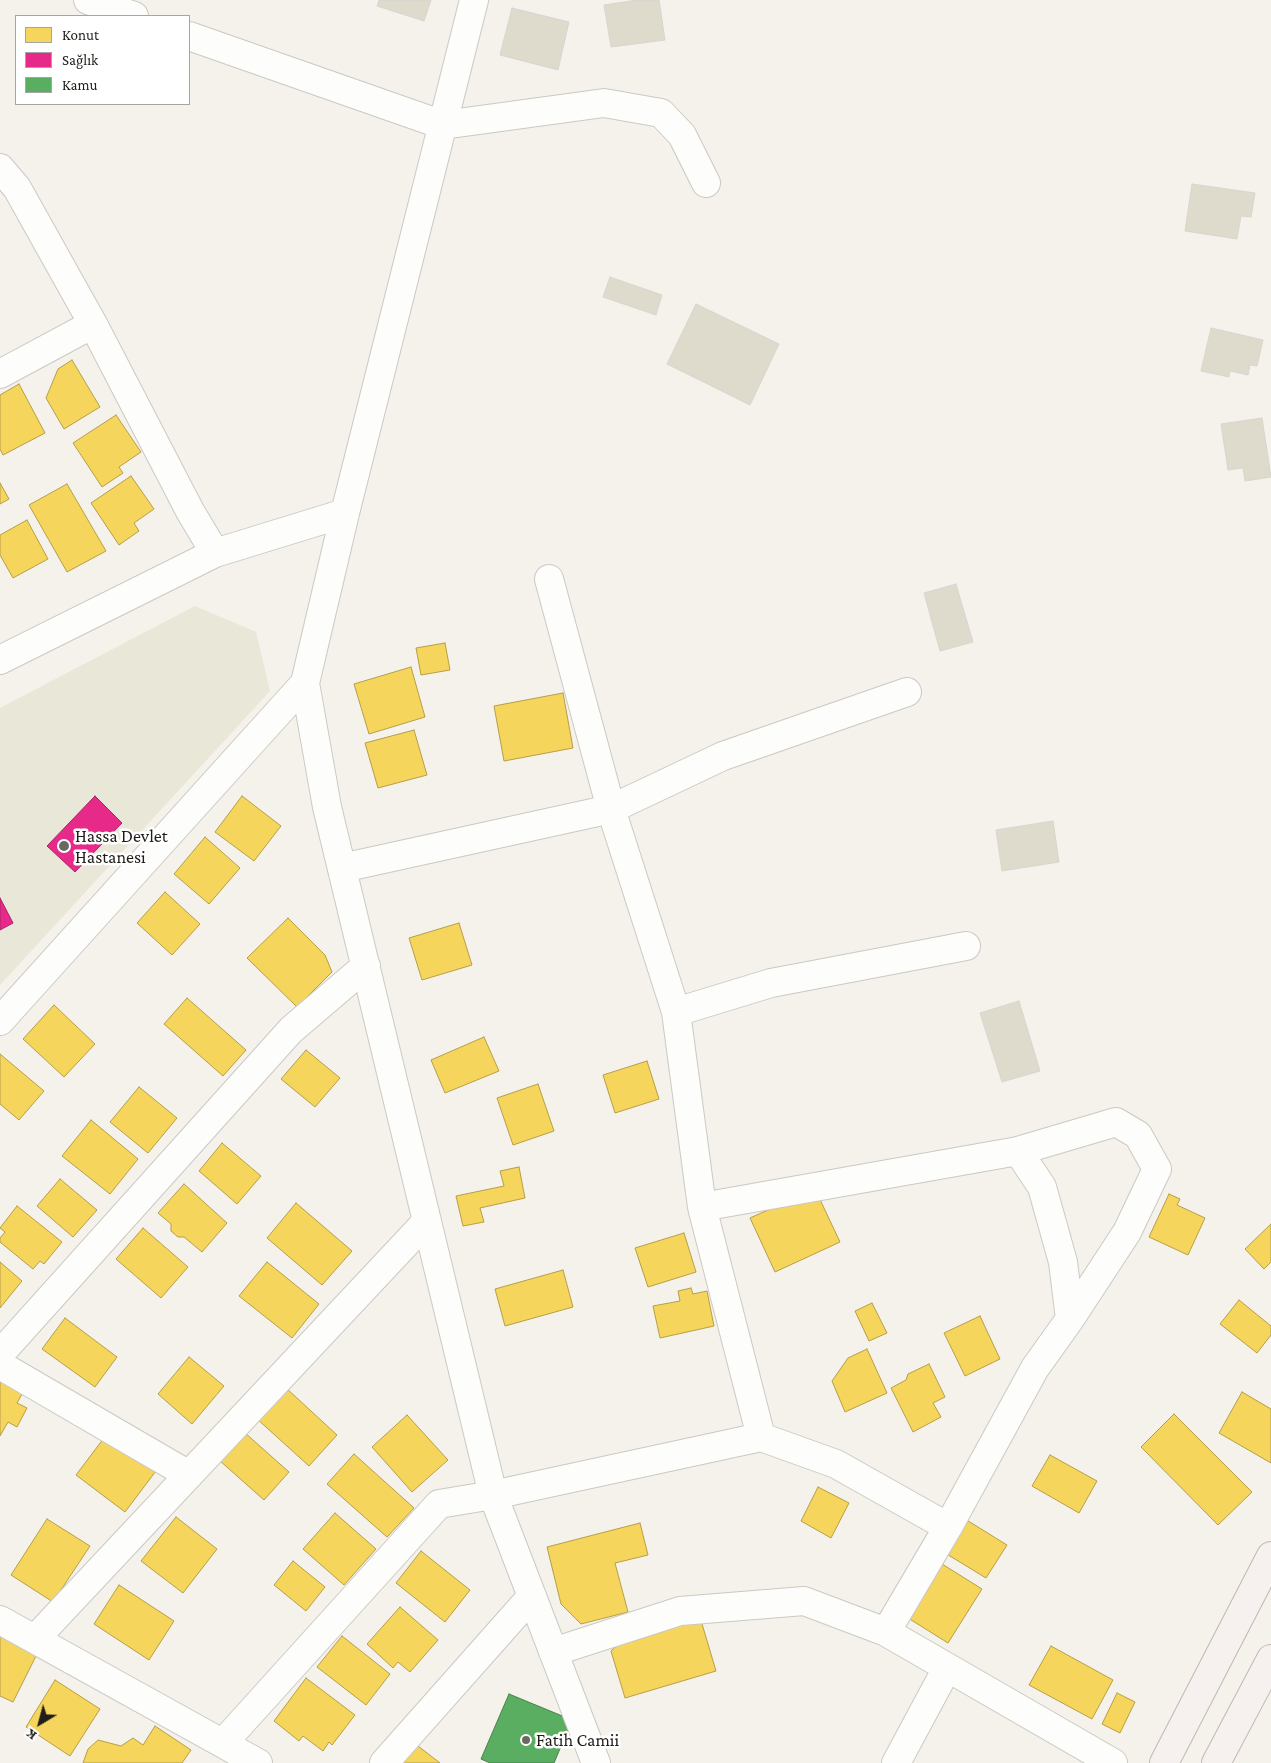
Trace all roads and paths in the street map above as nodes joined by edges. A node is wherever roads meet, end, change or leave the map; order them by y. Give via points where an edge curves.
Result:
1 (88, 0) edge
2 (474, 0) edge
3 (131, 15) edge
4 (190, 36) edge
5 (442, 125) junction
6 (0, 168) edge
7 (706, 183) dead end
8 (93, 324) junction
9 (0, 374) edge
10 (345, 513) junction
11 (215, 553) junction
12 (550, 579) dead end
13 (0, 660) edge
14 (305, 683) junction
15 (907, 692) dead end
16 (611, 809) junction
17 (342, 868) junction
18 (966, 946) dead end
19 (366, 966) junction
20 (676, 1012) junction
21 (0, 1021) edge
22 (1018, 1151) junction
23 (702, 1208) junction
24 (427, 1222) junction
25 (1070, 1319) junction
26 (0, 1354) edge
27 (0, 1365) edge
28 (762, 1437) junction
29 (189, 1475) junction
30 (493, 1495) junction
31 (948, 1526) junction
32 (1271, 1556) edge
33 (532, 1596) junction
34 (0, 1620) edge
35 (886, 1632) junction
36 (35, 1639) junction
37 (553, 1652) junction
38 (1271, 1659) edge
39 (947, 1668) junction
40 (223, 1744) junction
41 (258, 1763) edge
42 (384, 1763) edge
43 (596, 1763) edge
44 (896, 1763) edge
45 (1113, 1763) edge
46 (1164, 1763) edge
47 (1216, 1763) edge

1 - 3 street
2 - 5 street
4 - 5 street
5 - 7 street via 604,103 661,113 682,135
5 - 10 street
6 - 8 street via 17,188
8 - 9 street
8 - 11 street
10 - 11 street
10 - 14 street
11 - 13 street
12 - 16 street
14 - 17 street via 327,807
14 - 21 street
15 - 16 street via 723,756
16 - 17 street
16 - 20 street
17 - 19 street
18 - 20 street via 771,983
19 - 24 street
19 - 26 street via 291,1030
20 - 23 street
22 - 23 street
22 - 25 street via 1042,1188 1062,1262
22 - 25 street via 1116,1122 1138,1135 1157,1169 1127,1232
23 - 28 street
24 - 29 street
24 - 30 street
25 - 31 street via 1034,1368
27 - 29 street
28 - 30 street
28 - 31 street via 836,1464
29 - 36 street
30 - 33 street
30 - 40 street via 439,1504
31 - 35 street
32 - 46 main road
33 - 37 street
33 - 42 street
34 - 36 street
35 - 37 street via 804,1601 680,1611
35 - 39 street
36 - 40 street
37 - 43 street
38 - 47 main road
39 - 44 street
39 - 45 street
40 - 41 street

